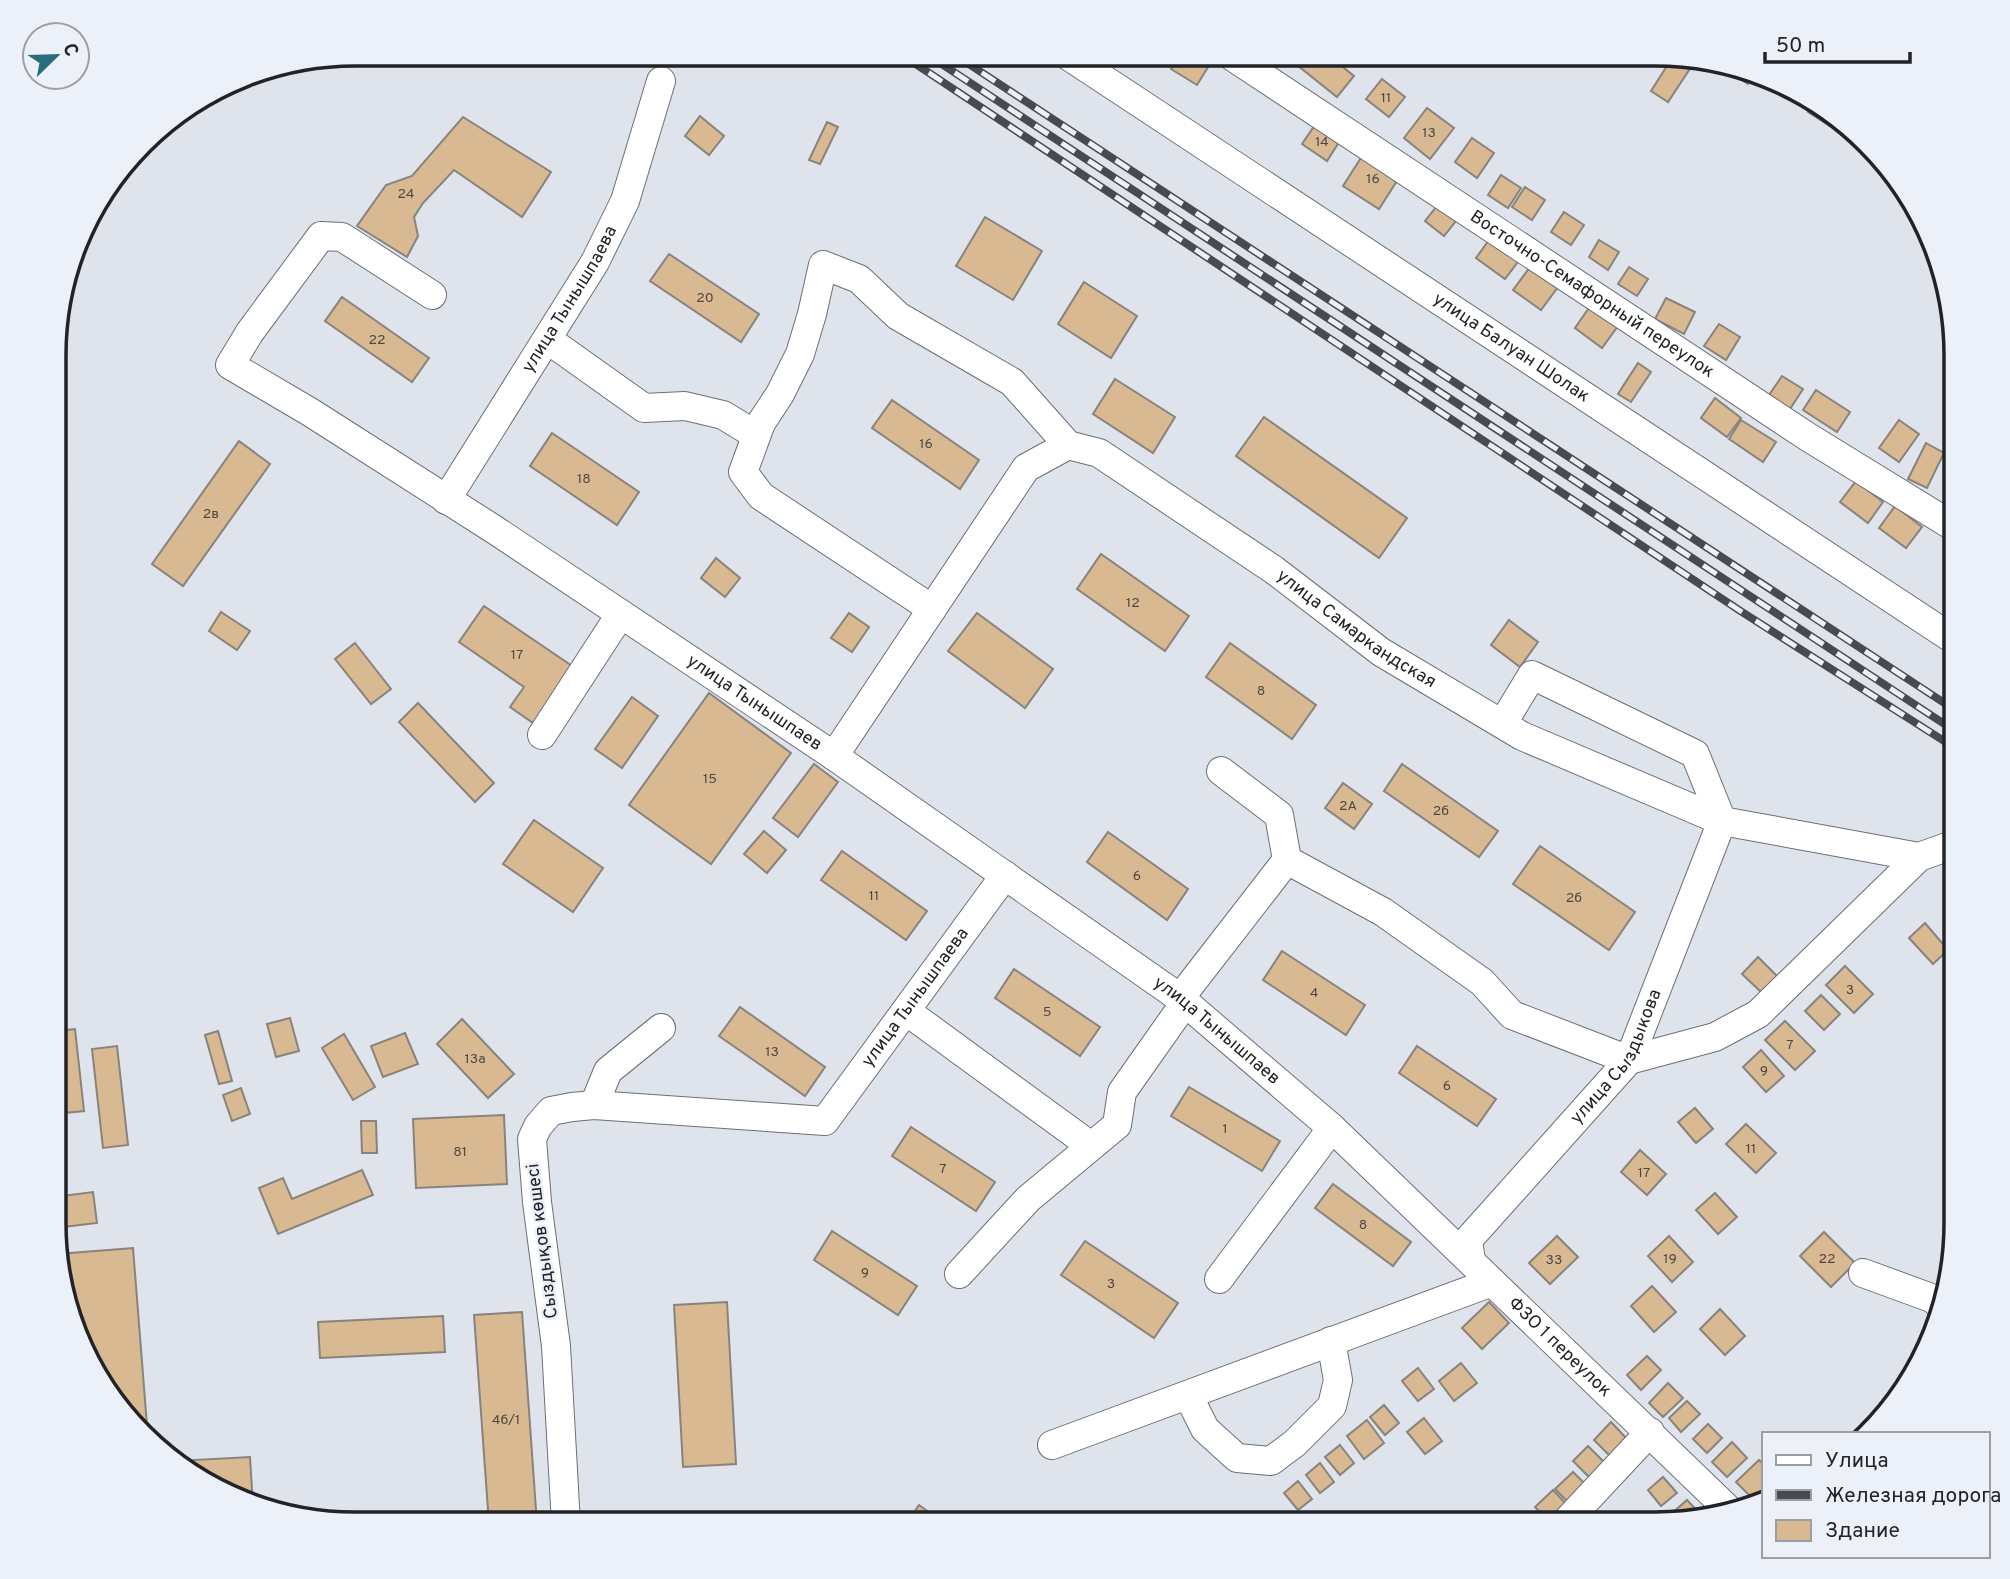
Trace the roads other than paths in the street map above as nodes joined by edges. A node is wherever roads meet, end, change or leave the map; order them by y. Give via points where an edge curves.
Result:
1 (1084, 66) edge
2 (1247, 66) edge
3 (661, 81) dead end
4 (432, 295) dead end
5 (547, 339) junction
6 (757, 435) junction
7 (1068, 445) junction
8 (446, 500) junction
9 (1944, 521) edge
10 (932, 609) junction
11 (620, 615) junction
12 (1944, 634) edge
13 (1503, 723) junction
14 (542, 735) dead end
15 (834, 756) junction
16 (1221, 771) dead end
17 (1722, 821) junction
18 (1944, 848) edge
19 (1919, 857) junction
20 (1287, 860) junction
21 (1005, 875) junction
22 (1182, 1001) junction
23 (905, 1011) junction
24 (661, 1028) dead end
25 (1629, 1060) junction
26 (594, 1105) junction
27 (825, 1121) joint
28 (1332, 1128) junction
29 (1091, 1146) junction
30 (1471, 1261) junction
31 (1863, 1273) dead end
32 (959, 1274) dead end
33 (1220, 1279) dead end
34 (1492, 1282) junction
35 (1934, 1296) edge
36 (1331, 1341) junction
37 (1188, 1395) junction
38 (1650, 1432) junction
39 (1052, 1445) dead end
40 (1724, 1504) edge
41 (565, 1512) edge
42 (1575, 1512) edge

1 - 12 street, улица Балуан Шолак
2 - 9 street, Восточно-Семафорный переулок via 1808,437
3 - 5 street, улица Тынышпаева via 625,201 595,262
4 - 8 street, улица Тынышпаев via 342,237 321,236 230,365
5 - 6 street via 644,408 685,406 723,415
5 - 8 street, улица Тынышпаева
6 - 7 street via 800,354 823,265 859,279 898,316 1012,382
6 - 10 street via 743,472 761,496
7 - 10 street via 1026,468
7 - 13 street, улица Самаркандская via 1099,453 1274,570 1381,652
8 - 11 street, улица Тынышпаев
10 - 15 street
11 - 14 street
11 - 15 street, улица Тынышпаев
13 - 17 street, улица Самаркандская via 1522,736
13 - 17 street via 1532,675 1695,754
15 - 21 street, улица Тынышпаев
16 - 20 street via 1279,815
17 - 19 street, улица Самаркандская
17 - 25 street, улица Сыздыкова
18 - 19 street
19 - 25 street via 1758,1014 1715,1037
20 - 22 street
20 - 25 street via 1383,912 1482,982 1512,1015
21 - 22 street, улица Тынышпаев
21 - 23 street, улица Тынышпаева
22 - 28 street, улица Тынышпаев
22 - 29 street via 1122,1092 1117,1125
23 - 27 street, улица Тынышпаева
23 - 29 street
24 - 26 street via 608,1071
25 - 30 street, улица Сыздыкова via 1468,1240
26 - 27 street, Сыздықов көшесі
26 - 41 street, Сыздықов көшесі via 551,1111 532,1139 556,1346
28 - 30 street, улица Тынышпаев
28 - 33 street
29 - 32 street via 1028,1199
30 - 34 street, ФЗО 1 переулок
31 - 35 street
34 - 36 street
34 - 38 street, ФЗО 1 переулок
36 - 37 street
36 - 37 street via 1338,1380 1332,1406 1271,1461 1237,1458 1205,1429
37 - 39 street
38 - 40 street, ФЗО 1 переулок
38 - 42 street

